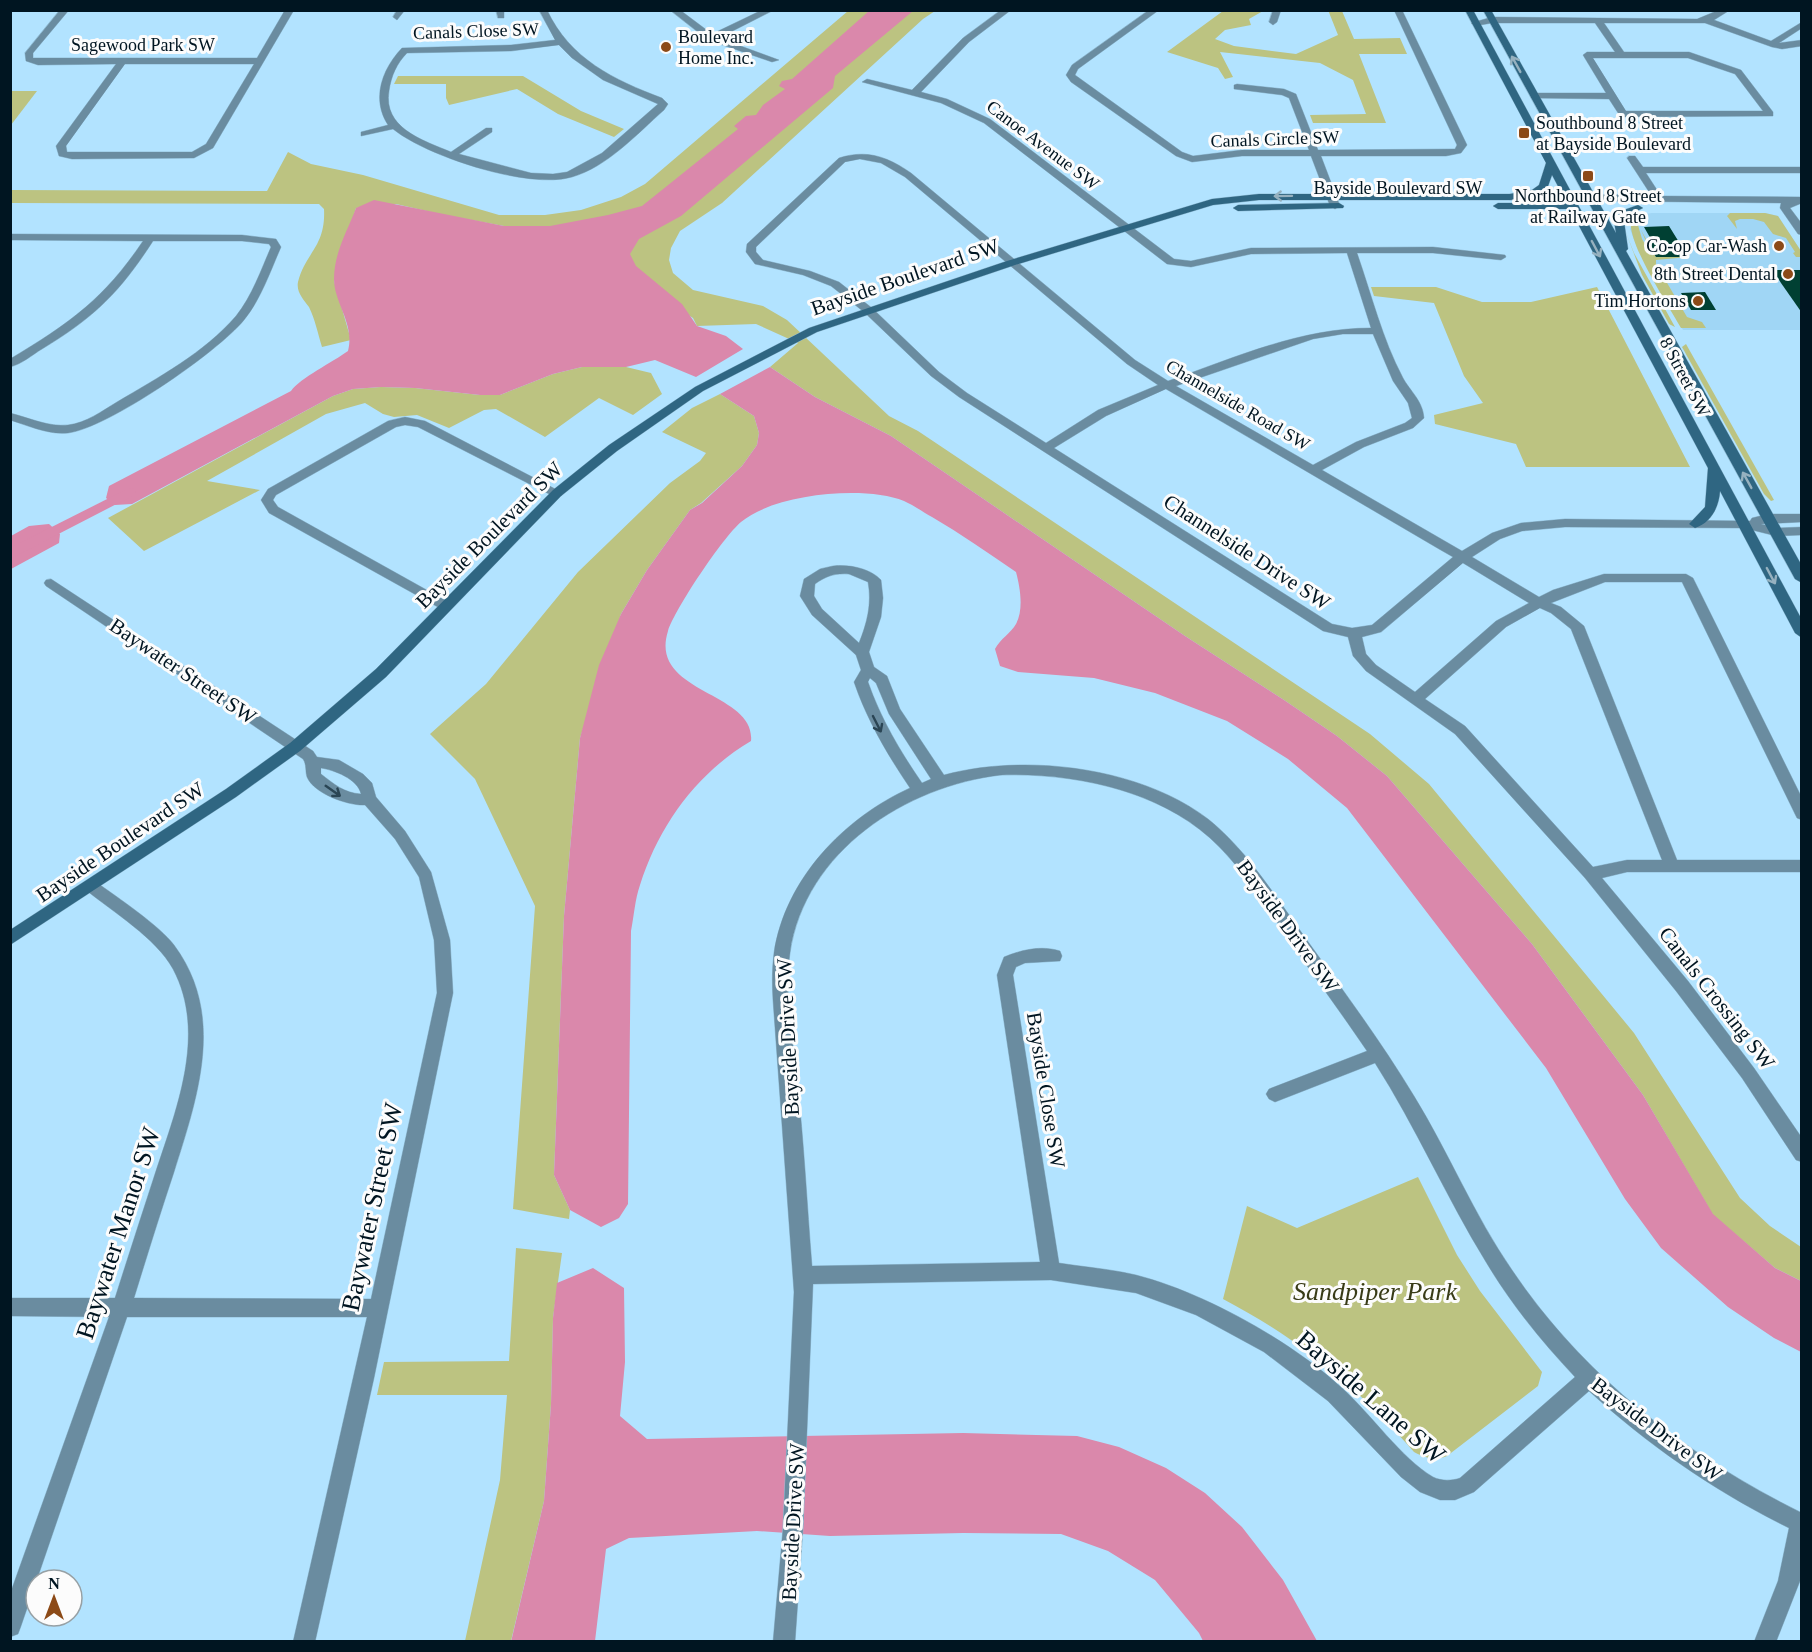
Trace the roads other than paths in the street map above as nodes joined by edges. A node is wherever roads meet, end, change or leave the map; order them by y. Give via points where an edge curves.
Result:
1 (64, 10) edge
2 (290, 10) edge
3 (543, 10) edge
4 (674, 10) edge
5 (770, 10) edge
6 (1007, 10) edge
7 (1155, 10) edge
8 (1277, 10) edge
9 (1398, 10) edge
10 (1469, 10) edge
11 (1487, 10) edge
12 (1726, 10) edge
13 (1708, 21) junction
14 (1273, 22) dead end
15 (1475, 23) junction
16 (1494, 23) junction
17 (1600, 23) junction
18 (1800, 26) edge
19 (711, 38) junction
20 (560, 42) junction
21 (1802, 43) edge
22 (1772, 44) junction
23 (1621, 55) junction
24 (775, 60) dead end
25 (260, 61) junction
26 (122, 62) junction
27 (867, 81) dead end
28 (1237, 87) dead end
29 (916, 92) junction
30 (1532, 92) junction
31 (1610, 92) junction
32 (393, 126) junction
33 (489, 130) dead end
34 (364, 134) dead end
35 (1314, 152) junction
36 (452, 154) junction
37 (1632, 158) dead end
38 (1550, 164) junction
39 (1640, 170) junction
40 (1802, 170) edge
41 (1510, 196) junction
42 (1658, 200) junction
43 (1333, 201) junction
44 (1571, 202) junction
45 (1593, 203) junction
46 (1786, 204) junction
47 (1801, 207) edge
48 (1638, 208) junction
49 (1124, 227) junction
50 (1802, 232) edge
51 (10, 237) edge
52 (150, 238) junction
53 (1351, 250) junction
54 (1500, 257) dead end
55 (1625, 261) junction
56 (1011, 263) junction
57 (868, 310) junction
58 (1379, 331) junction
59 (10, 364) edge
60 (1167, 385) junction
61 (10, 416) edge
62 (1047, 447) junction
63 (1713, 467) junction
64 (1314, 470) junction
65 (557, 493) junction
66 (1768, 518) junction
67 (1802, 518) edge
68 (1695, 524) junction
69 (1744, 524) junction
70 (1802, 531) edge
71 (1776, 532) junction
72 (1462, 557) junction
73 (1802, 579) edge
74 (51, 582) dead end
75 (1539, 603) junction
76 (445, 606) junction
77 (1354, 633) junction
78 (1802, 633) edge
79 (862, 652) junction
80 (868, 670) junction
81 (1415, 699) junction
82 (295, 747) junction
83 (313, 762) junction
84 (940, 781) junction
85 (919, 790) junction
86 (369, 799) junction
87 (1802, 814) edge
88 (1672, 866) junction
89 (1802, 866) edge
90 (1590, 874) junction
91 (91, 886) junction
92 (10, 939) edge
93 (1054, 956) dead end
94 (1378, 1054) junction
95 (1275, 1094) dead end
96 (1802, 1154) edge
97 (1051, 1271) junction
98 (803, 1275) junction
99 (10, 1307) edge
100 (121, 1308) junction
101 (378, 1308) junction
102 (1589, 1378) junction
103 (1801, 1524) edge
104 (10, 1626) edge
105 (304, 1641) edge
106 (784, 1641) edge
107 (1765, 1641) edge

1 - 26 street, Sagewood Park SW via 29,53 29,59
2 - 25 street
3 - 20 street, Canals Close SW
4 - 19 street via 694,29
5 - 19 street
6 - 29 street via 966,40
7 - 35 street, Canals Circle SW via 1075,67 1071,77 1179,154 1192,159 1242,153
8 - 14 street
9 - 35 street, Canals Circle SW via 1461,148 1446,153
10 - 15 main road, 8 Street SW
11 - 16 main road, 8 Street SW
12 - 13 street
13 - 17 street via 1680,26
13 - 22 street
15 - 16 street
15 - 38 main road, 8 Street SW
16 - 17 street
30 -> 16 main road, 8 Street SW
17 - 23 street
18 - 22 street
19 - 24 street
20 - 32 street, Canals Close SW via 511,48 405,50 383,90
20 - 36 street, Canals Close SW via 583,63 614,82 659,100 661,108 588,166 567,176 515,174
21 - 22 street
23 - 31 street via 1587,55
23 - 31 street via 1689,55 1738,72 1770,114 1623,114
25 - 26 street, Sagewood Park SW
25 - 26 street via 210,146 201,153 62,154 61,146
27 - 29 street, Canoe Avenue SW
28 - 35 street via 1293,96
29 - 49 street, Canoe Avenue SW via 987,121
30 - 31 street
30 - 45 main road, 8 Street SW
32 - 34 street
32 - 36 street, Canals Close SW via 428,146
33 - 36 street
35 - 43 street
37 - 39 street
38 - 41 main road via 1544,187
38 - 44 main road, 8 Street SW
39 - 40 street
39 - 42 street
41 - 43 main road, Bayside Boulevard SW
41 - 44 street, Bayside Boulevard SW
42 - 45 street
42 - 46 street
43 - 44 main road, Bayside Boulevard SW
43 - 49 main road, Bayside Boulevard SW via 1187,211
44 - 45 street
44 -> 63 main road, 8 Street SW
45 - 48 street
45 - 55 main road, 8 Street SW
46 - 47 street
46 - 48 street
46 - 50 street
48 - 55 main road via 1625,213 1619,221
49 - 53 street, Canoe Avenue SW via 1165,260 1178,264 1251,251
49 - 56 main road, Bayside Boulevard SW
51 - 52 street
52 - 59 street via 127,273 104,298 79,320
52 - 61 street via 253,238 272,241 276,248 251,303 227,332 154,386 80,427 44,427
53 - 54 street, Canoe Avenue SW via 1433,250
53 - 58 street
66 -> 55 main road, 8 Street SW
56 - 57 main road, Bayside Boulevard SW
56 - 57 street, Channelside Road SW via 894,165 867,155 849,157 751,246 751,252 759,262 835,284
56 - 60 street, Channelside Road SW via 1103,340
57 - 62 street, Channelside Drive SW via 935,374
57 - 65 main road, Bayside Boulevard SW via 813,330 699,389 613,448
58 - 60 street via 1311,336
58 - 64 street via 1398,379 1417,408 1418,418 1411,425 1338,454
60 - 62 street via 1102,413
60 - 64 street, Channelside Road SW
62 - 77 street, Channelside Drive SW via 1328,628
63 - 68 main road via 1713,505
63 - 69 main road, 8 Street SW
64 - 72 street, Channelside Road SW
65 - 76 main road, Bayside Boulevard SW
65 - 76 street via 420,424 405,421 392,424 272,492 267,500 273,510
66 - 67 street
66 - 69 street
66 - 71 main road, 8 Street SW
68 - 69 street
68 - 72 street via 1565,523 1521,527 1496,536
69 - 71 street
69 -> 78 main road, 8 Street SW
70 - 71 street
71 - 73 main road, 8 Street SW
72 - 75 street
72 - 77 street via 1376,629
74 - 82 street, Baywater Street SW
75 - 81 street via 1501,624
75 - 87 street via 1604,578 1686,578
75 - 88 street via 1577,626
76 - 82 main road, Bayside Boulevard SW via 381,673
77 - 81 street, Canals Crossing SW via 1360,656 1371,668
79 - 79 street via 870,636 878,597 874,580 859,571 822,572 809,582 807,596 817,612
79 - 80 street
80 - 84 street via 882,680 894,710
80 -> 85 street via 861,682 870,711
81 - 90 street, Canals Crossing SW via 1460,730
82 - 83 street, Baywater Street SW
82 - 91 main road, Bayside Boulevard SW
83 - 86 street, Baywater Street SW via 334,764 358,778 367,786
83 -> 86 street, Baywater Street SW via 314,776 338,795 352,802
84 - 85 street, Bayside Drive SW
84 - 94 street, Bayside Drive SW via 978,772 1042,769 1089,776 1142,792 1199,820 1241,858
85 - 98 street, Bayside Drive SW via 877,812 841,842 812,875 792,915 784,945 783,1013
86 - 101 street, Baywater Street SW via 400,835 426,876 442,940 445,993
88 - 89 street
88 - 90 street via 1627,866
90 - 96 street, Canals Crossing SW via 1689,994
91 - 92 main road, Bayside Boulevard SW
91 - 100 street, Baywater Manor SW via 166,945 181,968 195,1020 194,1080
93 - 97 street, Bayside Close SW via 1024,956 1010,962 1005,975
94 - 95 street
94 - 102 street, Bayside Drive SW via 1422,1124 1481,1238 1517,1293
97 - 98 street, Bayside Lane SW
97 - 102 street, Bayside Lane SW via 1136,1284 1201,1308 1271,1345 1335,1394 1408,1470 1440,1490 1467,1485
98 - 106 street, Bayside Drive SW via 791,1582
99 - 100 street
100 - 101 street
100 - 104 street, Baywater Manor SW
101 - 105 street, Baywater Street SW
102 - 103 street, Bayside Drive SW via 1693,1460 1753,1500
103 - 107 street via 1789,1581

